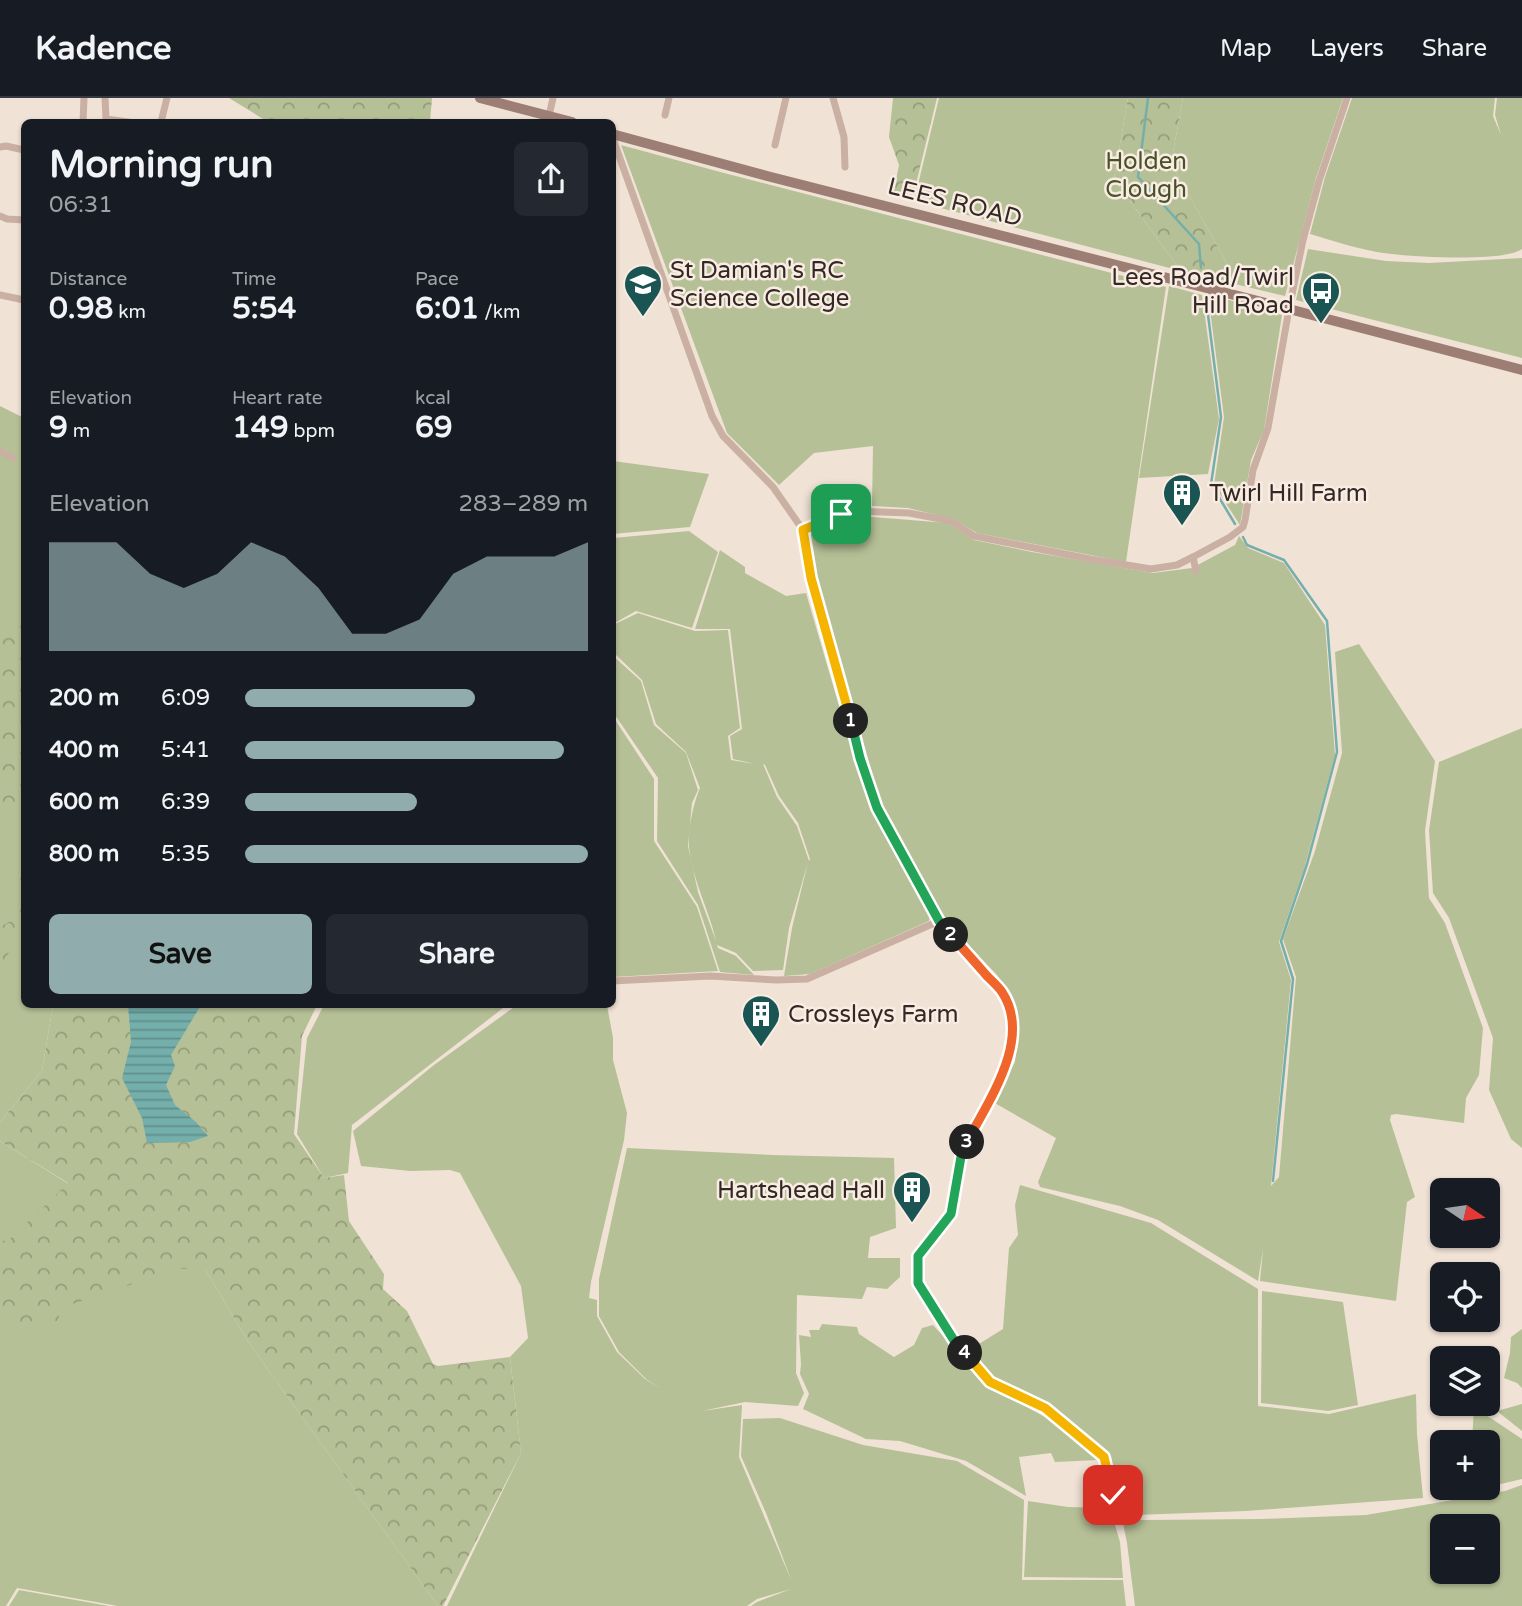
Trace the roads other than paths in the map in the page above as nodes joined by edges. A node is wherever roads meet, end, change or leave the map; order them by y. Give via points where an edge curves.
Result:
1 (84, 98) edge
2 (105, 98) edge
3 (167, 98) edge
4 (480, 98) edge
5 (553, 98) edge
6 (669, 98) edge
7 (786, 98) edge
8 (833, 98) edge
9 (1347, 98) edge
10 (664, 115) dead end
11 (548, 116) junction
12 (83, 119) edge
13 (106, 119) edge
14 (162, 119) edge
15 (560, 119) edge
16 (616, 136) edge
17 (775, 145) dead end
18 (616, 146) edge
19 (0, 147) edge
20 (21, 149) edge
21 (845, 167) dead end
22 (0, 216) edge
23 (21, 220) edge
24 (0, 295) edge
25 (21, 298) edge
26 (1289, 309) junction
27 (1522, 370) edge
28 (0, 452) edge
29 (13, 458) dead end
30 (803, 530) junction
31 (1193, 557) junction
32 (1196, 570) dead end
33 (939, 921) junction
34 (616, 981) edge
35 (1118, 1514) dead end

1 - 12 street
2 - 13 street
3 - 14 street
4 - 11 main road
5 - 11 street
6 - 10 street
7 - 17 street
8 - 21 street via 844,137
9 - 26 street via 1313,202
11 - 15 main road
16 - 26 main road, LEES ROAD
18 - 30 street via 712,416 723,436 773,487
19 - 20 street
22 - 23 street
24 - 25 street
26 - 27 main road, LEES ROAD
26 - 31 street via 1268,428 1253,470 1243,527
28 - 29 street
30 - 31 street via 853,510 909,513 951,521 974,536 1151,569
30 - 33 street via 811,578 877,808
31 - 32 street
33 - 34 street via 807,979 710,976
33 - 35 street via 1002,991 1010,1013 1012,1041 1005,1068 962,1151 951,1214 918,1256 918,1283 955,1342 990,1382 1045,1408 1104,1457

